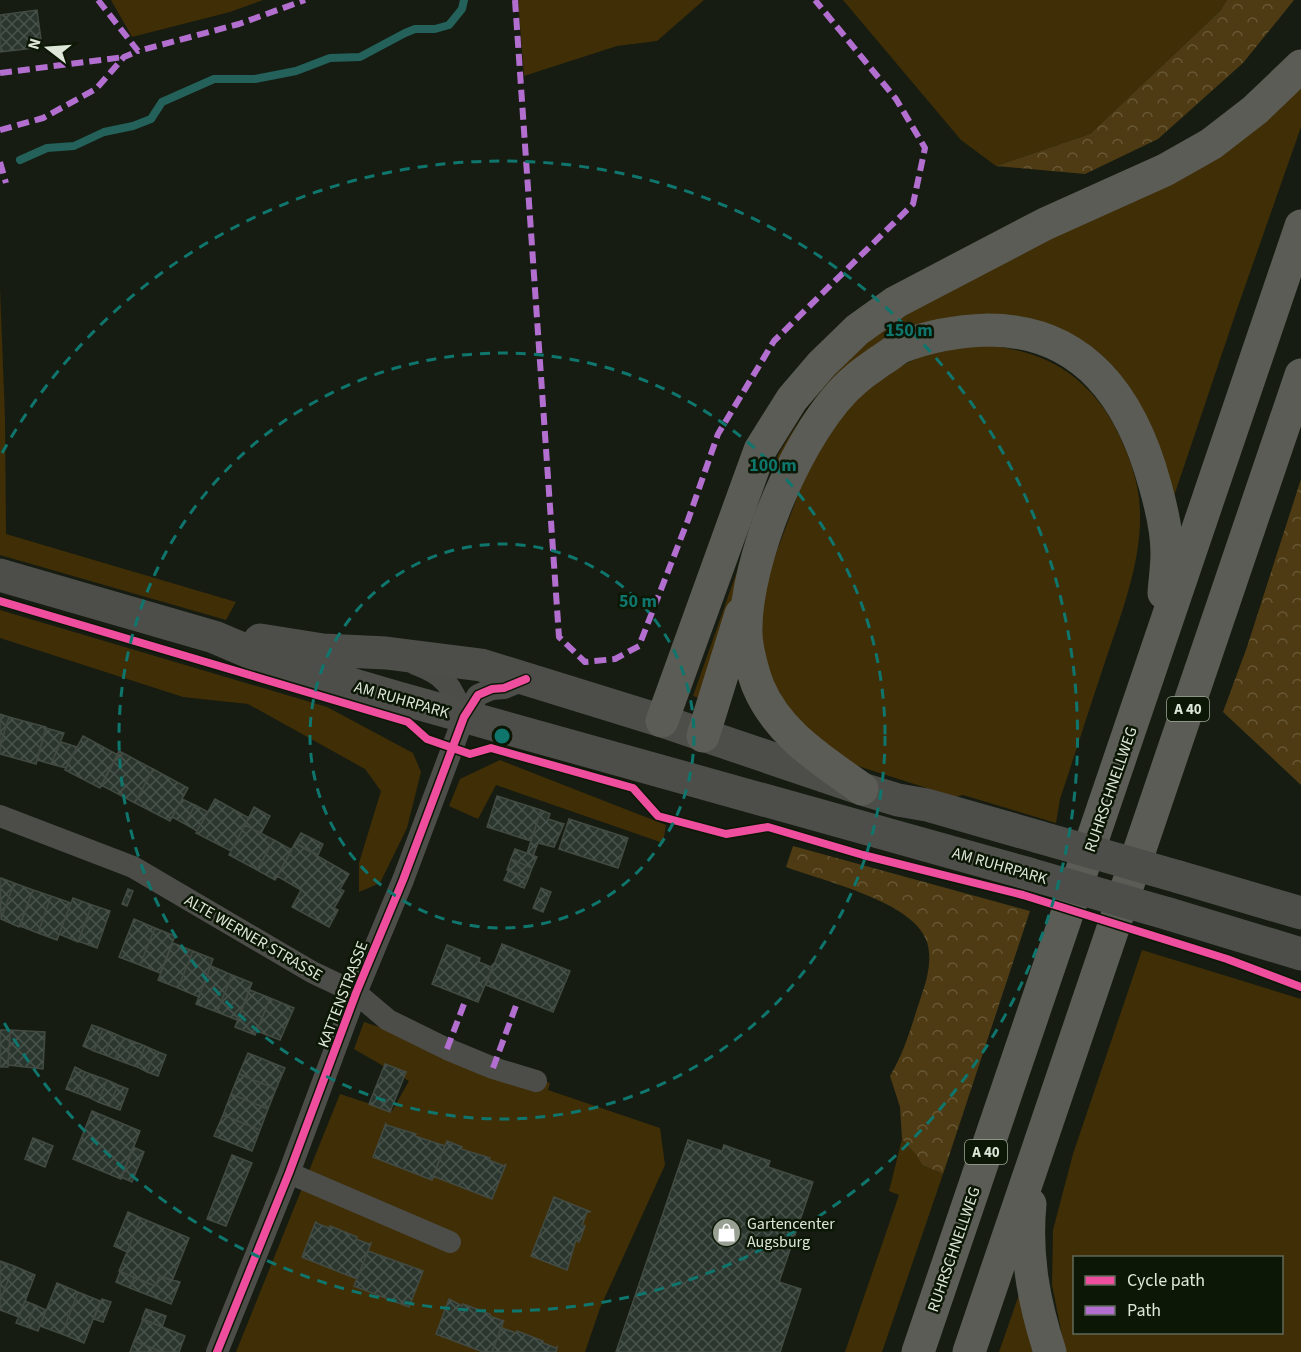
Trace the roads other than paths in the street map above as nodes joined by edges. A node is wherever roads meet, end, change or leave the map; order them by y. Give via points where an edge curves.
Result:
1 (1301, 66) edge
2 (1301, 226) edge
3 (1301, 375) edge
4 (0, 575) edge
5 (752, 578) junction
6 (214, 637) junction
7 (386, 653) junction
8 (526, 679) junction
9 (1146, 682) junction
10 (465, 717) junction
11 (662, 722) junction
12 (703, 736) junction
13 (697, 782) junction
14 (862, 789) junction
15 (0, 816) edge
16 (1301, 913) edge
17 (1301, 954) edge
18 (356, 993) junction
19 (536, 1081) dead end
20 (1043, 1135) junction
21 (289, 1173) junction
22 (450, 1242) dead end
23 (217, 1352) edge
24 (918, 1352) edge
25 (969, 1352) edge
26 (1050, 1352) edge

1 - 11 highway via 1255,110 1211,144 896,302 857,330 822,364 792,399 760,450
2 - 9 highway, RUHRSCHNELLWEG / A 40
3 - 20 highway, A 40
4 - 6 main road, AM RUHRPARK
5 - 9 highway via 773,512 808,437 855,380 900,348 935,337 982,330 1036,336 1094,368 1123,405 1150,466 1167,551 1156,645
5 - 12 highway
5 - 14 highway via 746,634 758,685 776,719 798,743
6 - 7 main road, AM RUHRPARK
6 - 10 main road, AM RUHRPARK via 266,660
7 - 8 main road, AM RUHRPARK via 481,665
7 - 10 street via 441,675
8 - 10 street, KATTENSTRASSE via 478,695
8 - 11 main road, AM RUHRPARK
9 - 24 highway, RUHRSCHNELLWEG / A 40
10 - 13 main road, AM RUHRPARK
10 - 18 street, KATTENSTRASSE
11 - 12 main road, AM RUHRPARK
11 - 13 main road
12 - 13 main road
12 - 14 main road, AM RUHRPARK
13 - 17 main road, AM RUHRPARK, bridge
14 - 16 main road, AM RUHRPARK, bridge
15 - 18 street, ALTE WERNER STRASSE via 133,867 312,972
18 - 19 street, ALTE WERNER STRASSE via 387,1020 447,1049
18 - 21 street, KATTENSTRASSE
20 - 25 highway, A 40
20 - 26 highway via 1032,1182 1028,1238 1034,1296
21 - 22 street
21 - 23 street, KATTENSTRASSE

